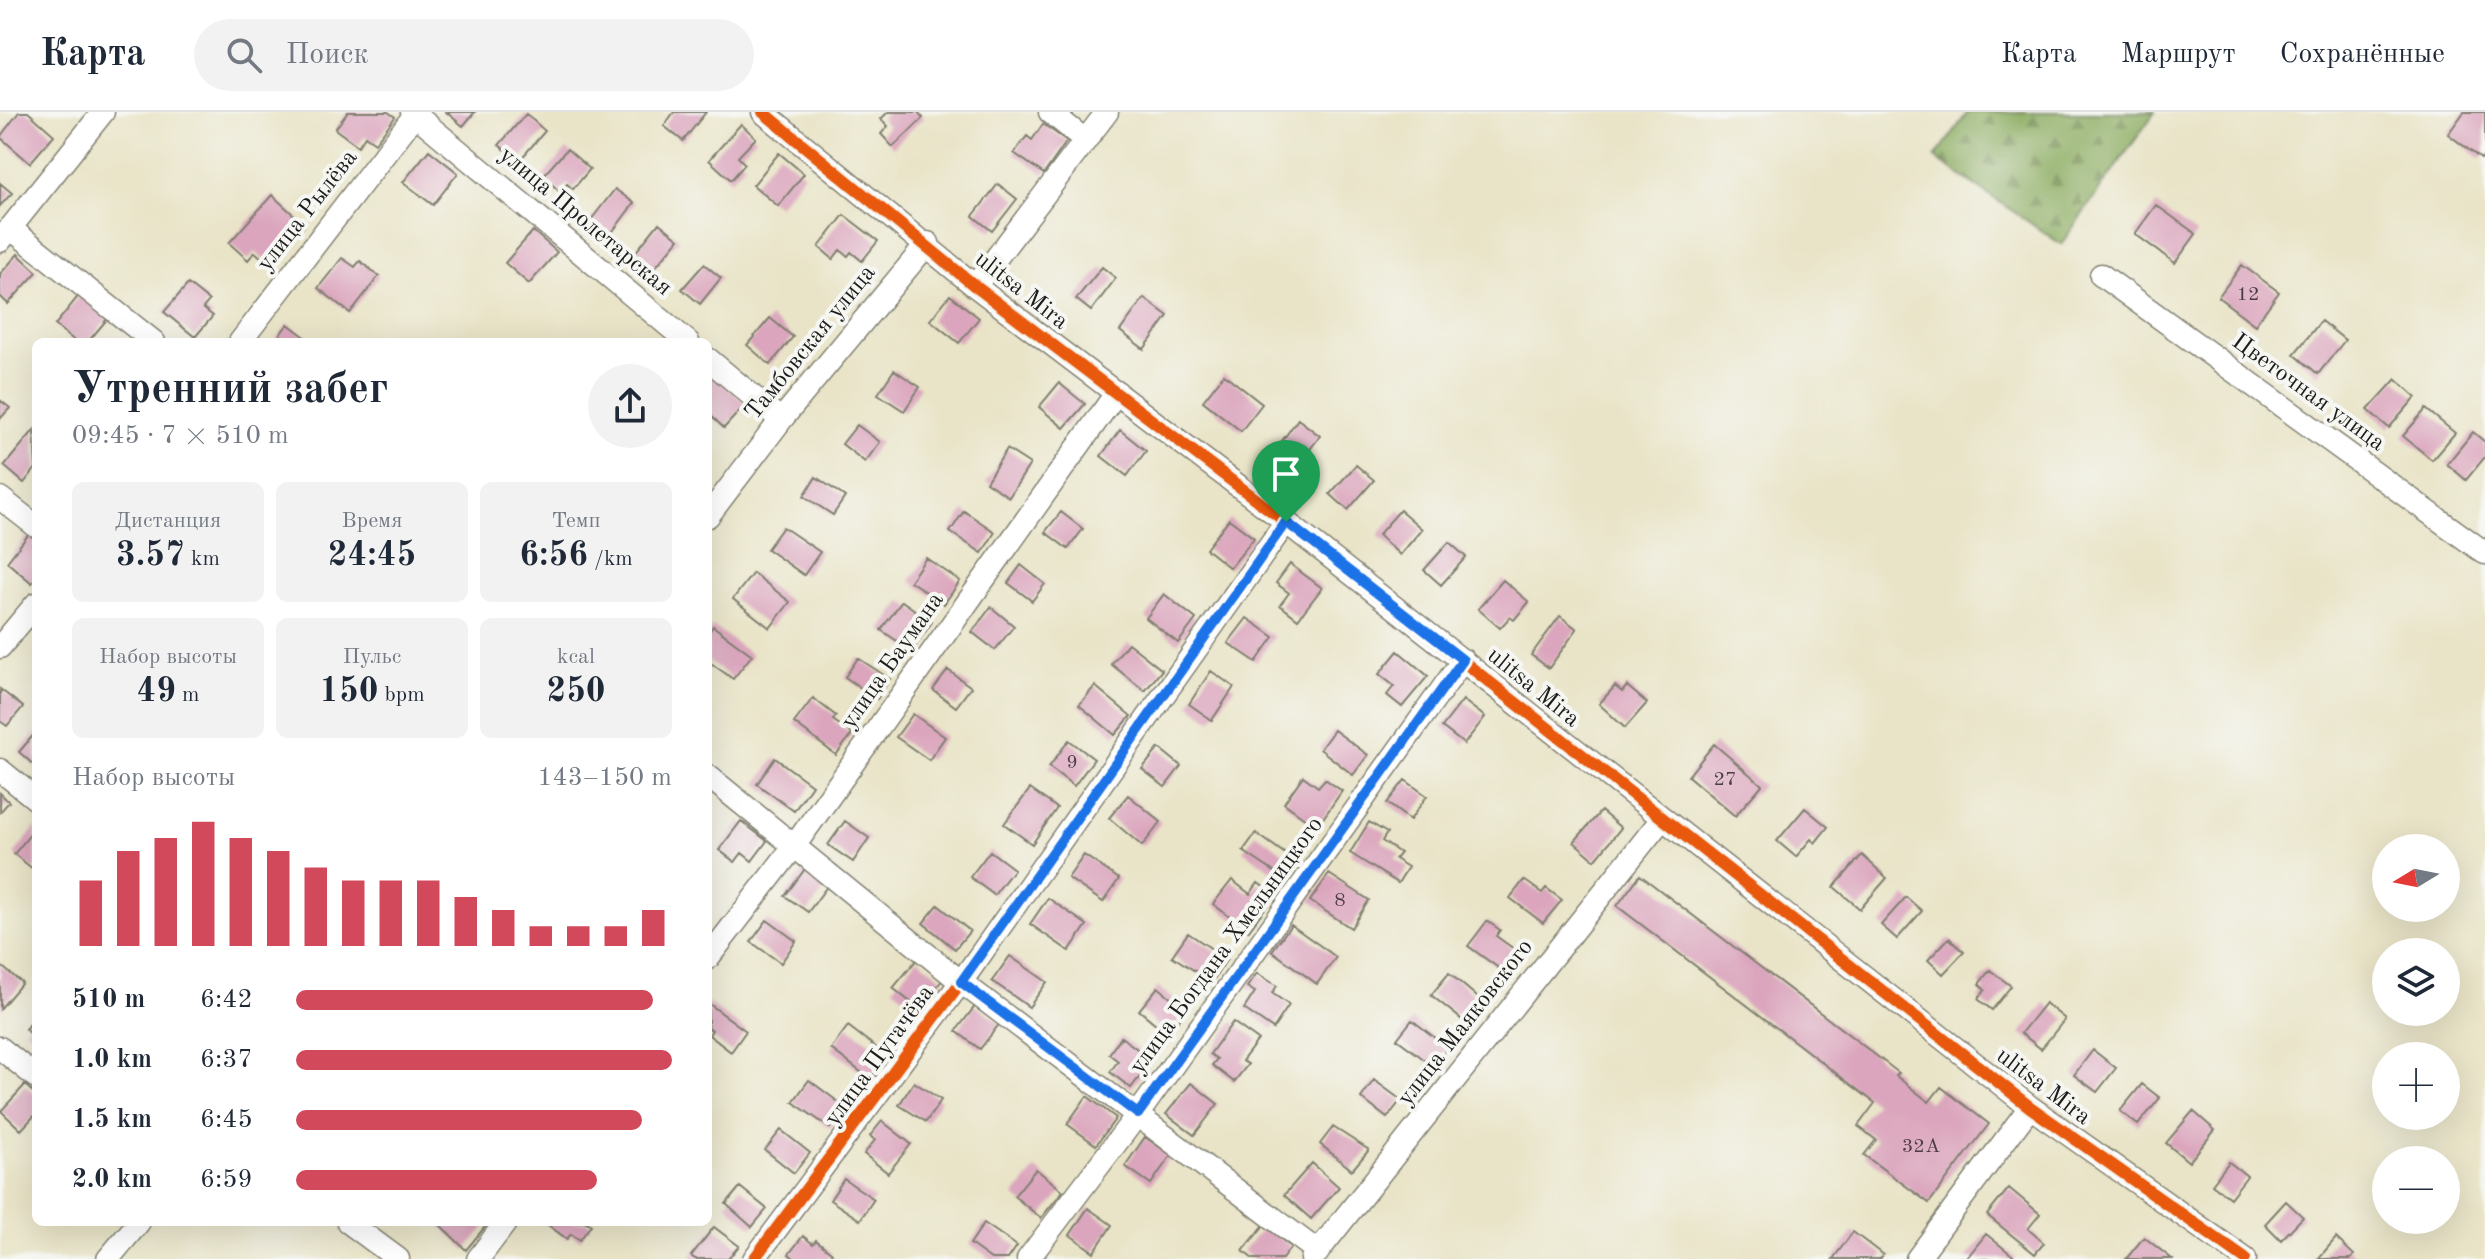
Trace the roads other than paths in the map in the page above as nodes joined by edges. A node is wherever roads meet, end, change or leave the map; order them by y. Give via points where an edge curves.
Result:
1 (103, 112) edge
2 (763, 112) edge
3 (1050, 112) edge
4 (1107, 112) edge
5 (415, 113) edge
6 (1085, 140) junction
7 (5, 234) edge
8 (928, 243) junction
9 (2101, 275) dead end
10 (975, 286) junction
11 (148, 338) edge
12 (243, 338) edge
13 (683, 338) edge
14 (712, 362) edge
15 (1117, 392) junction
16 (781, 420) junction
17 (0, 498) edge
18 (712, 511) edge
19 (1286, 522) junction
20 (32, 523) edge
21 (2485, 553) edge
22 (32, 609) edge
23 (0, 647) edge
24 (1463, 660) junction
25 (0, 770) edge
26 (712, 779) edge
27 (32, 796) edge
28 (1661, 820) junction
29 (795, 845) junction
30 (712, 953) edge
31 (961, 982) junction
32 (0, 1048) edge
33 (32, 1074) edge
34 (2030, 1107) junction
35 (1138, 1114) junction
36 (136, 1226) edge
37 (353, 1226) edge
38 (503, 1226) edge
39 (2219, 1251) edge
40 (1315, 1255) edge
41 (108, 1259) edge
42 (398, 1259) edge
43 (478, 1259) edge
44 (754, 1259) edge
45 (1028, 1259) edge
46 (1917, 1259) edge
47 (2245, 1259) edge

1 - 7 street
2 - 8 street, ulitsa Mira
3 - 6 street
4 - 6 street
5 - 12 street, улица Рылёва
5 - 13 street, улица Пролетарская
6 - 10 street
7 - 11 street
8 - 10 street, ulitsa Mira
8 - 16 street, Тамбовская улица
9 - 21 street, Цветочная улица
10 - 15 street, ulitsa Mira
14 - 16 street
15 - 19 street, ulitsa Mira
15 - 29 street, улица Баумана
16 - 18 street, Тамбовская улица
17 - 20 street
19 - 24 street, ulitsa Mira
19 - 31 street, улица Пугачёва
22 - 23 street
24 - 28 street, ulitsa Mira
24 - 35 street, улица Богдана Хмельницкого
25 - 27 street
26 - 29 street
28 - 34 street, ulitsa Mira
28 - 40 street, улица Маяковского
29 - 30 street, улица Баумана
29 - 31 street
31 - 35 street
31 - 44 street, улица Пугачёва
32 - 33 street
34 - 39 street, ulitsa Mira
34 - 46 street
35 - 40 street
35 - 45 street, улица Богдана Хмельницкого
36 - 41 street
37 - 42 street
38 - 43 street
39 - 47 street, ulitsa Mira

